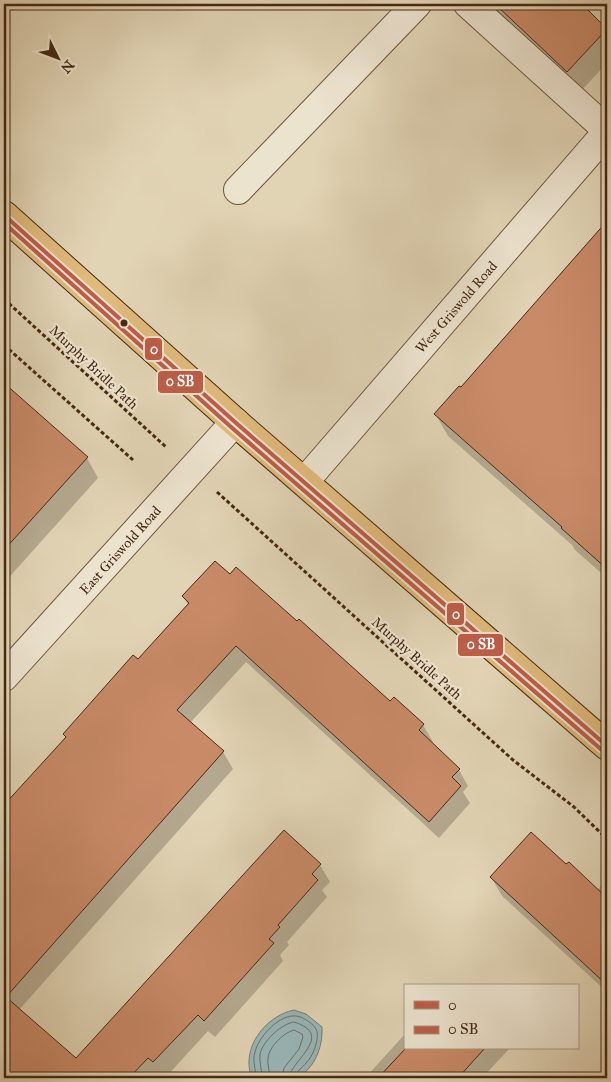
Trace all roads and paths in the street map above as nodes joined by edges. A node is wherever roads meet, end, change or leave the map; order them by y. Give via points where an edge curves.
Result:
1 (416, 4) edge
2 (468, 4) edge
3 (607, 131) edge
4 (238, 190) dead end
5 (4, 214) edge
6 (4, 299) edge
7 (4, 345) edge
8 (235, 422) junction
9 (169, 450) dead end
10 (133, 460) dead end
11 (305, 481) junction
12 (215, 490) dead end
13 (4, 677) edge
14 (604, 735) edge
15 (607, 839) edge

1 - 4 street
2 - 3 street
3 - 11 street, West Griswold Road
5 - 8 main road
6 - 9 path, Murphy Bridle Path
7 - 10 path
8 - 11 main road
8 - 13 street, East Griswold Road
11 - 14 main road
12 - 15 path, Murphy Bridle Path via 505,753 574,807

